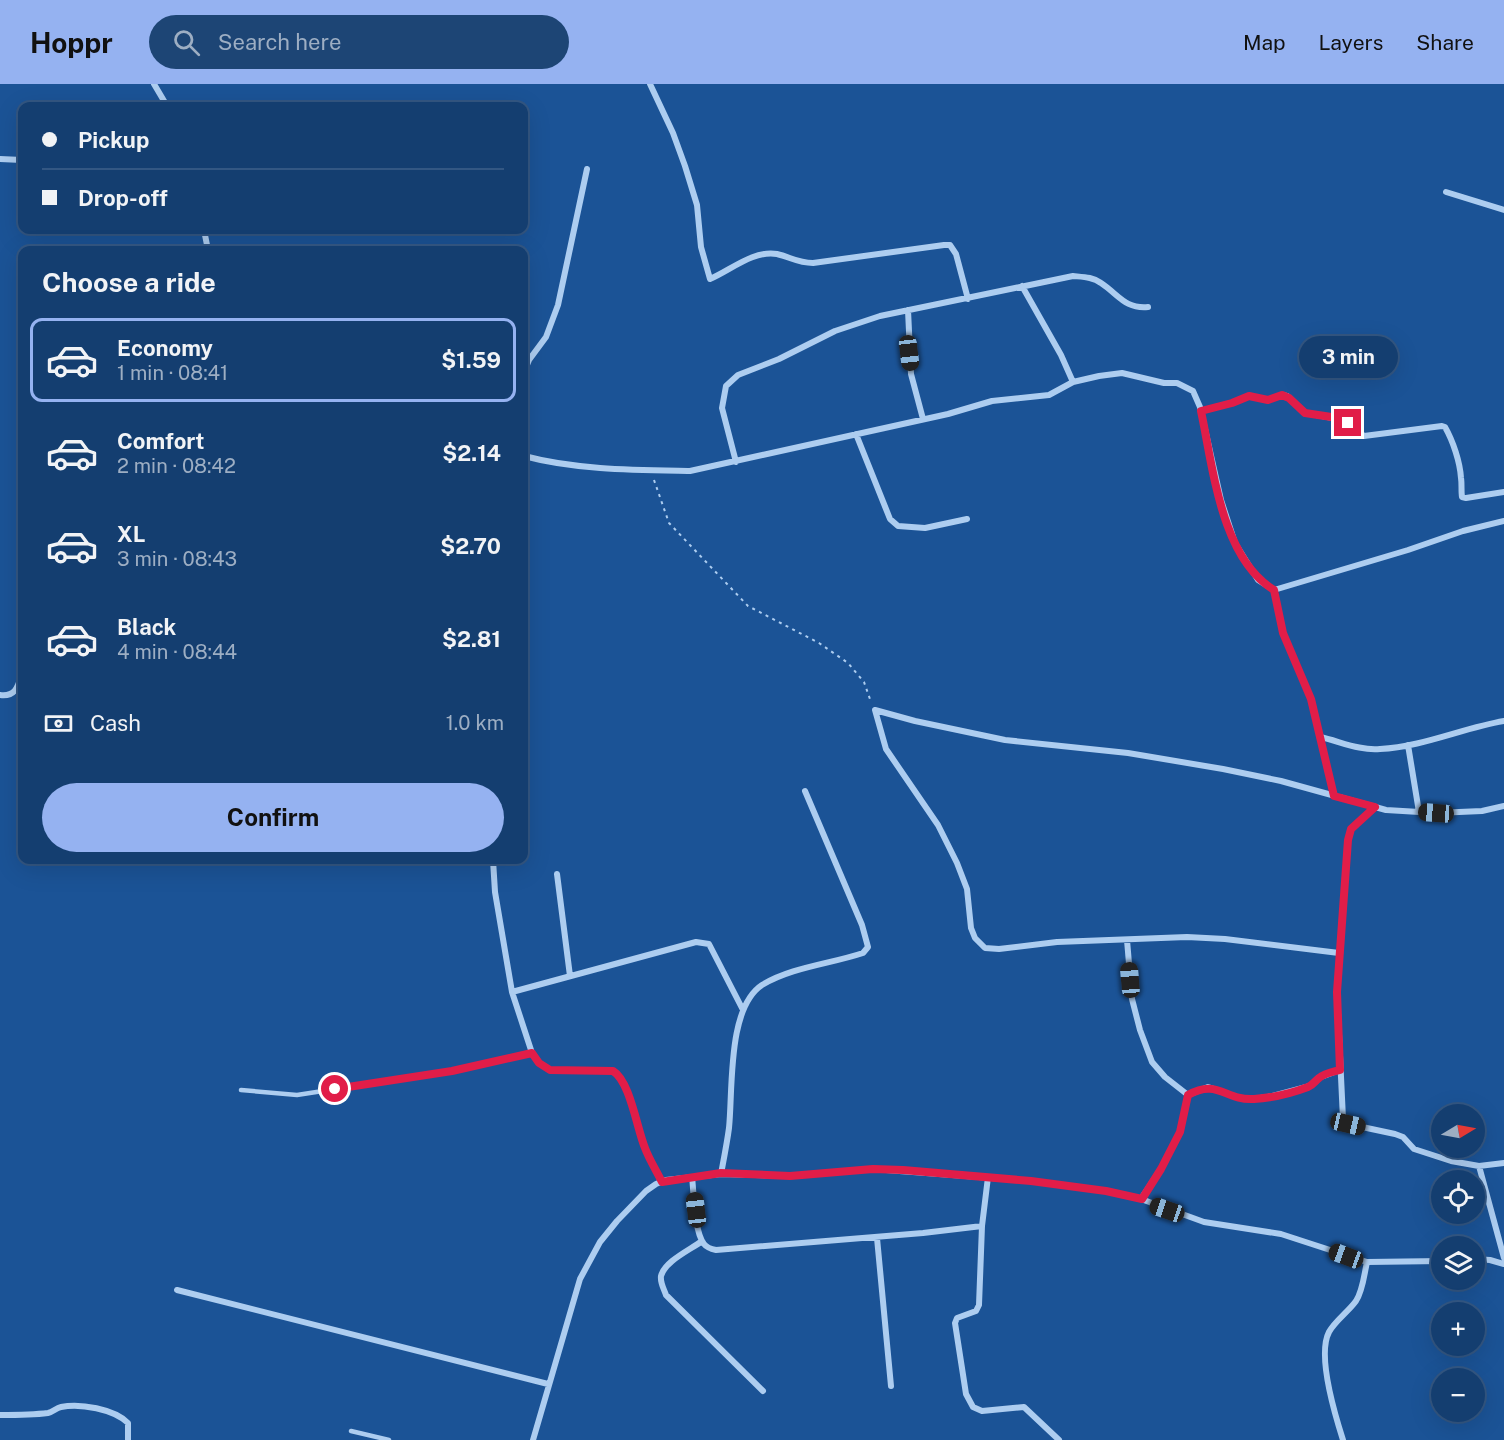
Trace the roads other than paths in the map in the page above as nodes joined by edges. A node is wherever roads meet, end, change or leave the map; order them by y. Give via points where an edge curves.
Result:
1 (154, 84) edge
2 (650, 84) edge
3 (165, 102) edge
4 (0, 159) edge
5 (18, 160) edge
6 (588, 169) dead end
7 (1446, 192) dead end
8 (1504, 210) edge
9 (1022, 286) junction
10 (968, 299) junction
11 (1148, 307) dead end
12 (908, 310) junction
13 (528, 362) edge
14 (1073, 382) junction
15 (1201, 411) junction
16 (923, 419) junction
17 (856, 434) junction
18 (528, 457) edge
19 (736, 462) junction
20 (1504, 492) edge
21 (967, 519) dead end
22 (1504, 521) edge
23 (1274, 590) junction
24 (18, 685) edge
25 (0, 695) edge
26 (1504, 721) edge
27 (1320, 737) junction
28 (1408, 745) junction
29 (805, 791) dead end
30 (1334, 796) junction
31 (1504, 806) edge
32 (1375, 807) junction
33 (1419, 812) junction
34 (493, 864) edge
35 (557, 874) dead end
36 (1127, 940) junction
37 (1339, 953) junction
38 (570, 976) junction
39 (512, 992) junction
40 (743, 1010) junction
41 (532, 1053) junction
42 (1340, 1070) junction
43 (241, 1090) dead end
44 (1188, 1095) junction
45 (1504, 1163) edge
46 (1479, 1166) junction
47 (721, 1173) junction
48 (692, 1177) junction
49 (988, 1177) junction
50 (662, 1182) junction
51 (1142, 1199) junction
52 (982, 1226) junction
53 (877, 1238) junction
54 (702, 1241) junction
55 (1504, 1258) edge
56 (1485, 1260) edge
57 (1431, 1261) edge
58 (1367, 1262) junction
59 (1504, 1263) edge
60 (177, 1290) dead end
61 (548, 1384) junction
62 (891, 1386) dead end
63 (763, 1391) dead end
64 (0, 1415) edge
65 (351, 1431) dead end
66 (128, 1440) edge
67 (389, 1440) edge
68 (532, 1440) edge
69 (1059, 1440) edge
70 (1343, 1440) edge

1 - 3 street
2 - 10 street via 688,176 710,279 767,254 813,263 944,244 950,245 956,254
4 - 5 street
6 - 13 street via 558,306 546,337
7 - 8 street
9 - 10 street
9 - 11 street via 1073,276 1088,277 1126,303
9 - 14 street
10 - 12 street
12 - 16 street via 911,374
12 - 19 street via 836,331 730,382 722,408
14 - 15 street via 1122,373 1181,384 1193,391
14 - 16 street via 1049,395 992,401
15 - 20 street via 1249,396 1268,400 1282,395 1305,413 1344,420 1364,436 1442,426 1456,455 1462,497
15 - 23 street via 1234,543 1258,580
16 - 17 street
17 - 19 street
17 - 21 street via 890,519 898,526 925,528
18 - 19 street via 547,462 690,471
22 - 23 street
23 - 27 street via 1283,633 1311,699
24 - 25 street via 13,694
26 - 28 street
27 - 28 street via 1370,749
27 - 30 street
28 - 33 street
29 - 40 street via 868,946 862,953 808,967 762,986 751,995
30 - 32 street
30 - 36 street via 1223,769 1128,753 1005,740 875,710 886,749 938,825 957,863 967,890 971,928 980,944 999,949
31 - 33 street via 1482,811
32 - 33 street
32 - 37 street via 1349,835
34 - 39 street
35 - 38 street
36 - 37 street via 1226,939
36 - 44 street via 1132,999 1152,1062
37 - 42 street
38 - 39 street
38 - 40 street via 696,942 709,944
39 - 41 street
40 - 47 street via 737,1029 729,1129
41 - 43 lane via 452,1071 297,1095
41 - 50 street via 550,1070 617,1073 645,1149
42 - 44 street via 1318,1078 1310,1086 1268,1097 1240,1098 1208,1087
42 - 46 street via 1345,1122 1395,1134 1414,1149
44 - 51 street via 1180,1132
45 - 46 street
46 - 55 street
47 - 48 street
47 - 49 street via 790,1176 882,1169
48 - 50 street
48 - 54 street
49 - 51 street
49 - 52 street
50 - 61 street via 646,1191 617,1221 579,1279
51 - 58 street via 1204,1222 1281,1234
52 - 53 street
52 - 69 street via 979,1305 955,1323 966,1394 973,1407 982,1411 1024,1407
53 - 54 street via 732,1250 710,1249
53 - 62 street
54 - 63 street via 672,1261 661,1275 661,1284 666,1295
56 - 59 street
57 - 58 street
58 - 70 street via 1361,1292 1330,1330 1323,1350
60 - 61 street
61 - 68 street
64 - 66 street via 47,1413 60,1407 108,1410 128,1423
65 - 67 lane

